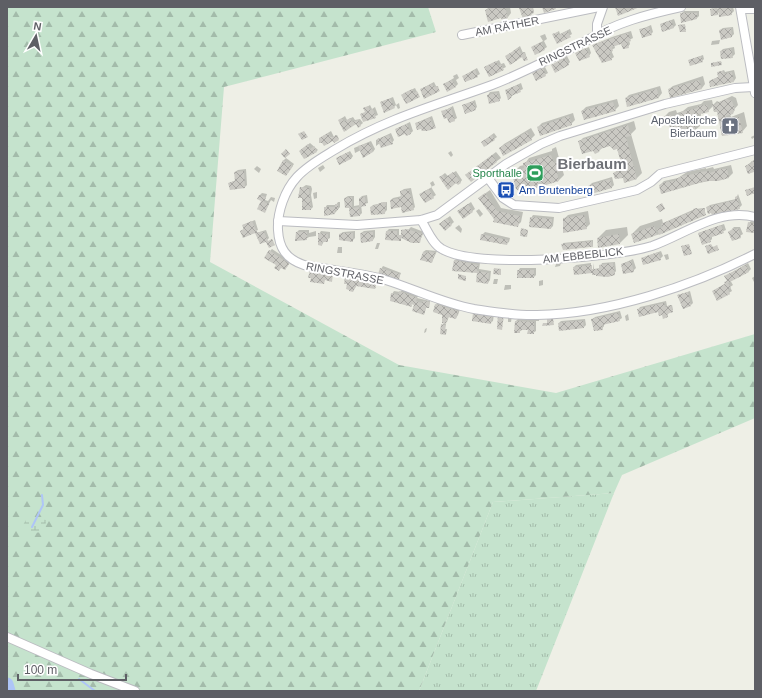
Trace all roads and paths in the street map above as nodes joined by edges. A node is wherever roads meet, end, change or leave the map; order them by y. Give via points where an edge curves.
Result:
1 (599, 7) edge
2 (603, 7) edge
3 (681, 7) edge
4 (740, 8) edge
5 (755, 9) edge
6 (597, 34) junction
7 (462, 35) dead end
8 (754, 90) edge
9 (755, 150) edge
10 (488, 178) junction
11 (755, 217) edge
12 (421, 220) junction
13 (278, 221) junction
14 (755, 254) edge
15 (7, 637) edge
16 (135, 691) edge

1 - 7 street, AM RÄTHER
2 - 6 street via 597,24
3 - 6 street, RINGSTRASSE via 640,17
4 - 5 street
4 - 8 street
6 - 13 street, RINGSTRASSE via 494,84 390,120 344,144 298,176 290,186
8 - 10 street via 735,88 665,104 560,136 526,152
9 - 10 street via 660,174 637,190 559,208 514,205 503,198
10 - 12 street via 437,215
11 - 12 street, AM EBBEBLICK via 748,215 709,221 641,248 560,259 514,260 473,257 442,250 436,245
12 - 13 street via 357,225
13 - 14 street, RINGSTRASSE via 284,254 294,262 379,278 455,305 536,315 594,308 671,290
15 - 16 street

